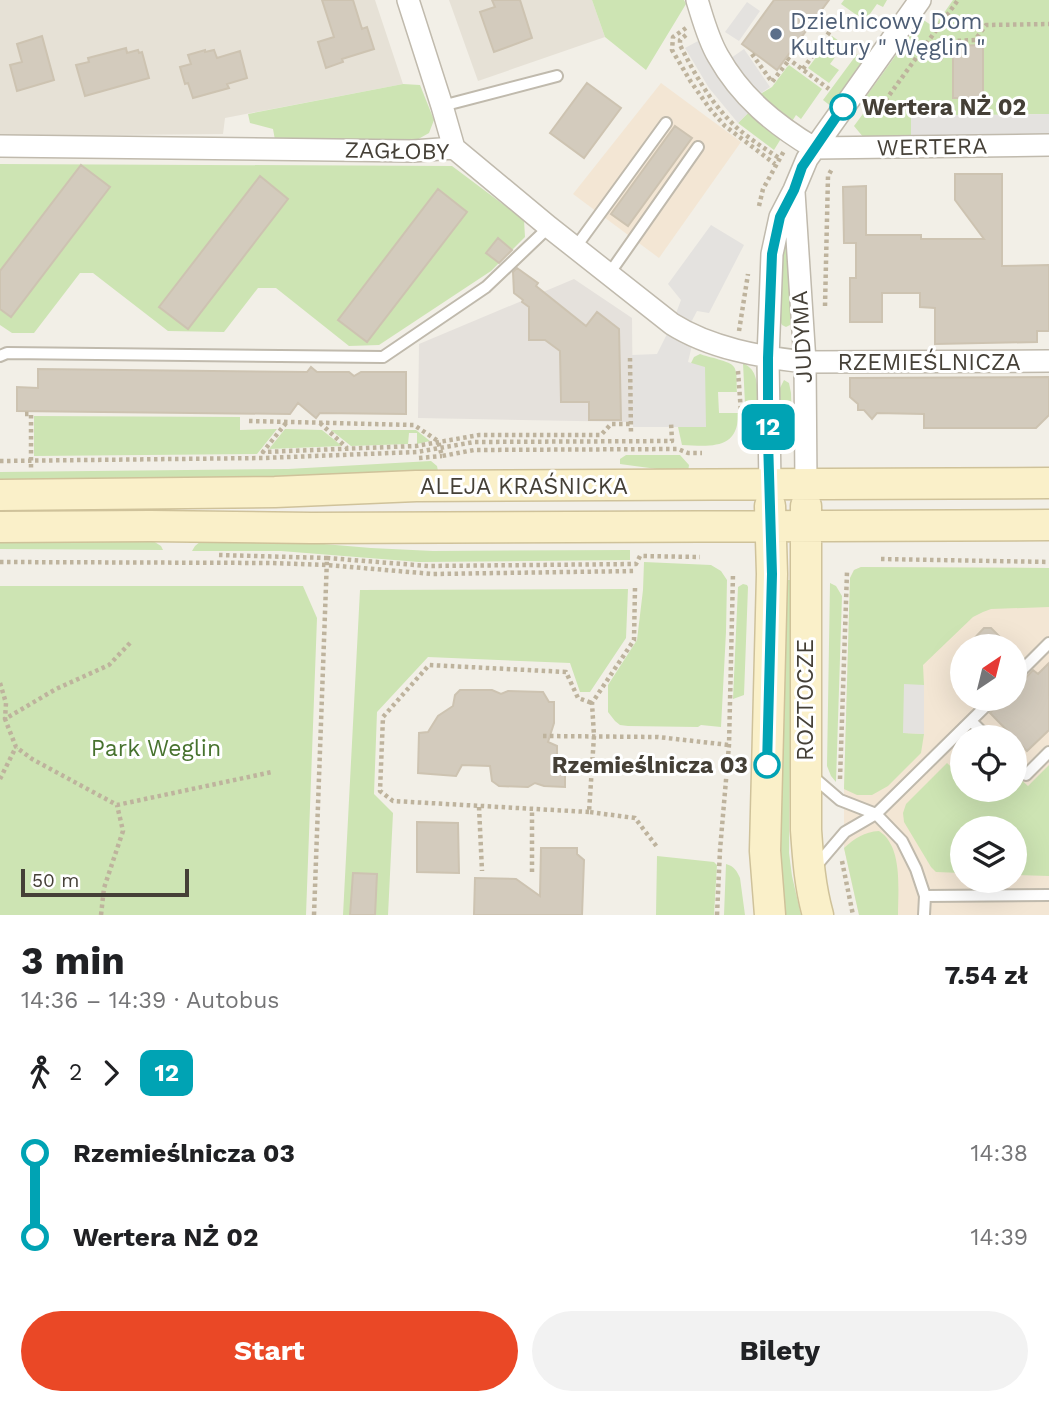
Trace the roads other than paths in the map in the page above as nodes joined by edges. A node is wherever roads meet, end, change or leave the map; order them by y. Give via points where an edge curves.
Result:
1 (408, 0) edge
2 (920, 0) edge
3 (700, 10) edge
4 (558, 76) dead end
5 (442, 106) junction
6 (666, 123) dead end
7 (1049, 145) edge
8 (0, 146) edge
9 (698, 147) dead end
10 (454, 148) junction
11 (814, 148) junction
12 (794, 190) junction
13 (549, 228) junction
14 (575, 248) junction
15 (609, 274) junction
16 (0, 356) edge
17 (768, 358) junction
18 (805, 362) junction
19 (1049, 362) edge
20 (1049, 483) edge
21 (769, 485) junction
22 (806, 485) junction
23 (0, 495) edge
24 (1049, 525) edge
25 (771, 526) junction
26 (806, 526) junction
27 (0, 527) edge
28 (1049, 643) edge
29 (1040, 652) junction
30 (1049, 660) edge
31 (1027, 665) edge
32 (981, 711) edge
33 (971, 721) junction
34 (975, 725) edge
35 (1049, 752) edge
36 (805, 769) junction
37 (1027, 774) edge
38 (876, 814) junction
39 (809, 873) junction
40 (1049, 895) edge
41 (925, 896) junction
42 (770, 915) edge
43 (818, 915) edge
44 (924, 915) edge

1 - 5 street
2 - 11 street, JUDYMA
3 - 11 street via 717,55 740,89
4 - 5 lane
5 - 10 street
6 - 14 lane
7 - 11 street, WERTERA
8 - 10 street, ZAGŁOBY
9 - 15 lane
10 - 13 street, ZAGŁOBY
11 - 12 street, JUDYMA
12 - 17 street, JUDYMA via 780,217 772,254
12 - 18 street, JUDYMA
13 - 14 street, ZAGŁOBY
13 - 16 lane via 486,287 383,357
14 - 15 street, ZAGŁOBY
15 - 17 street, ZAGŁOBY via 694,337
17 - 18 street, RZEMIEŚLNICZA
17 - 21 street, JUDYMA
18 - 19 street, RZEMIEŚLNICZA
18 - 22 street, JUDYMA
20 - 22 main road, ALEJA KRAŚNICKA
21 - 22 main road, ALEJA KRAŚNICKA
21 - 23 main road, ALEJA KRAŚNICKA
21 - 25 main road, ROZTOCZE
22 - 26 main road, ROZTOCZE
24 - 26 main road, ALEJA KRAŚNICKA
25 - 26 main road, ALEJA KRAŚNICKA
25 - 27 main road, ALEJA KRAŚNICKA
25 - 42 main road, ROZTOCZE via 765,851
26 - 36 main road, ROZTOCZE
28 - 29 lane
29 - 30 lane
29 - 31 lane
32 - 33 lane
33 - 34 lane
33 - 38 lane
35 - 37 lane
36 - 38 lane via 840,800
36 - 39 main road, ROZTOCZE
38 - 39 lane via 845,832
38 - 41 lane via 901,841
39 - 43 main road, ROZTOCZE
40 - 41 lane
41 - 44 lane

